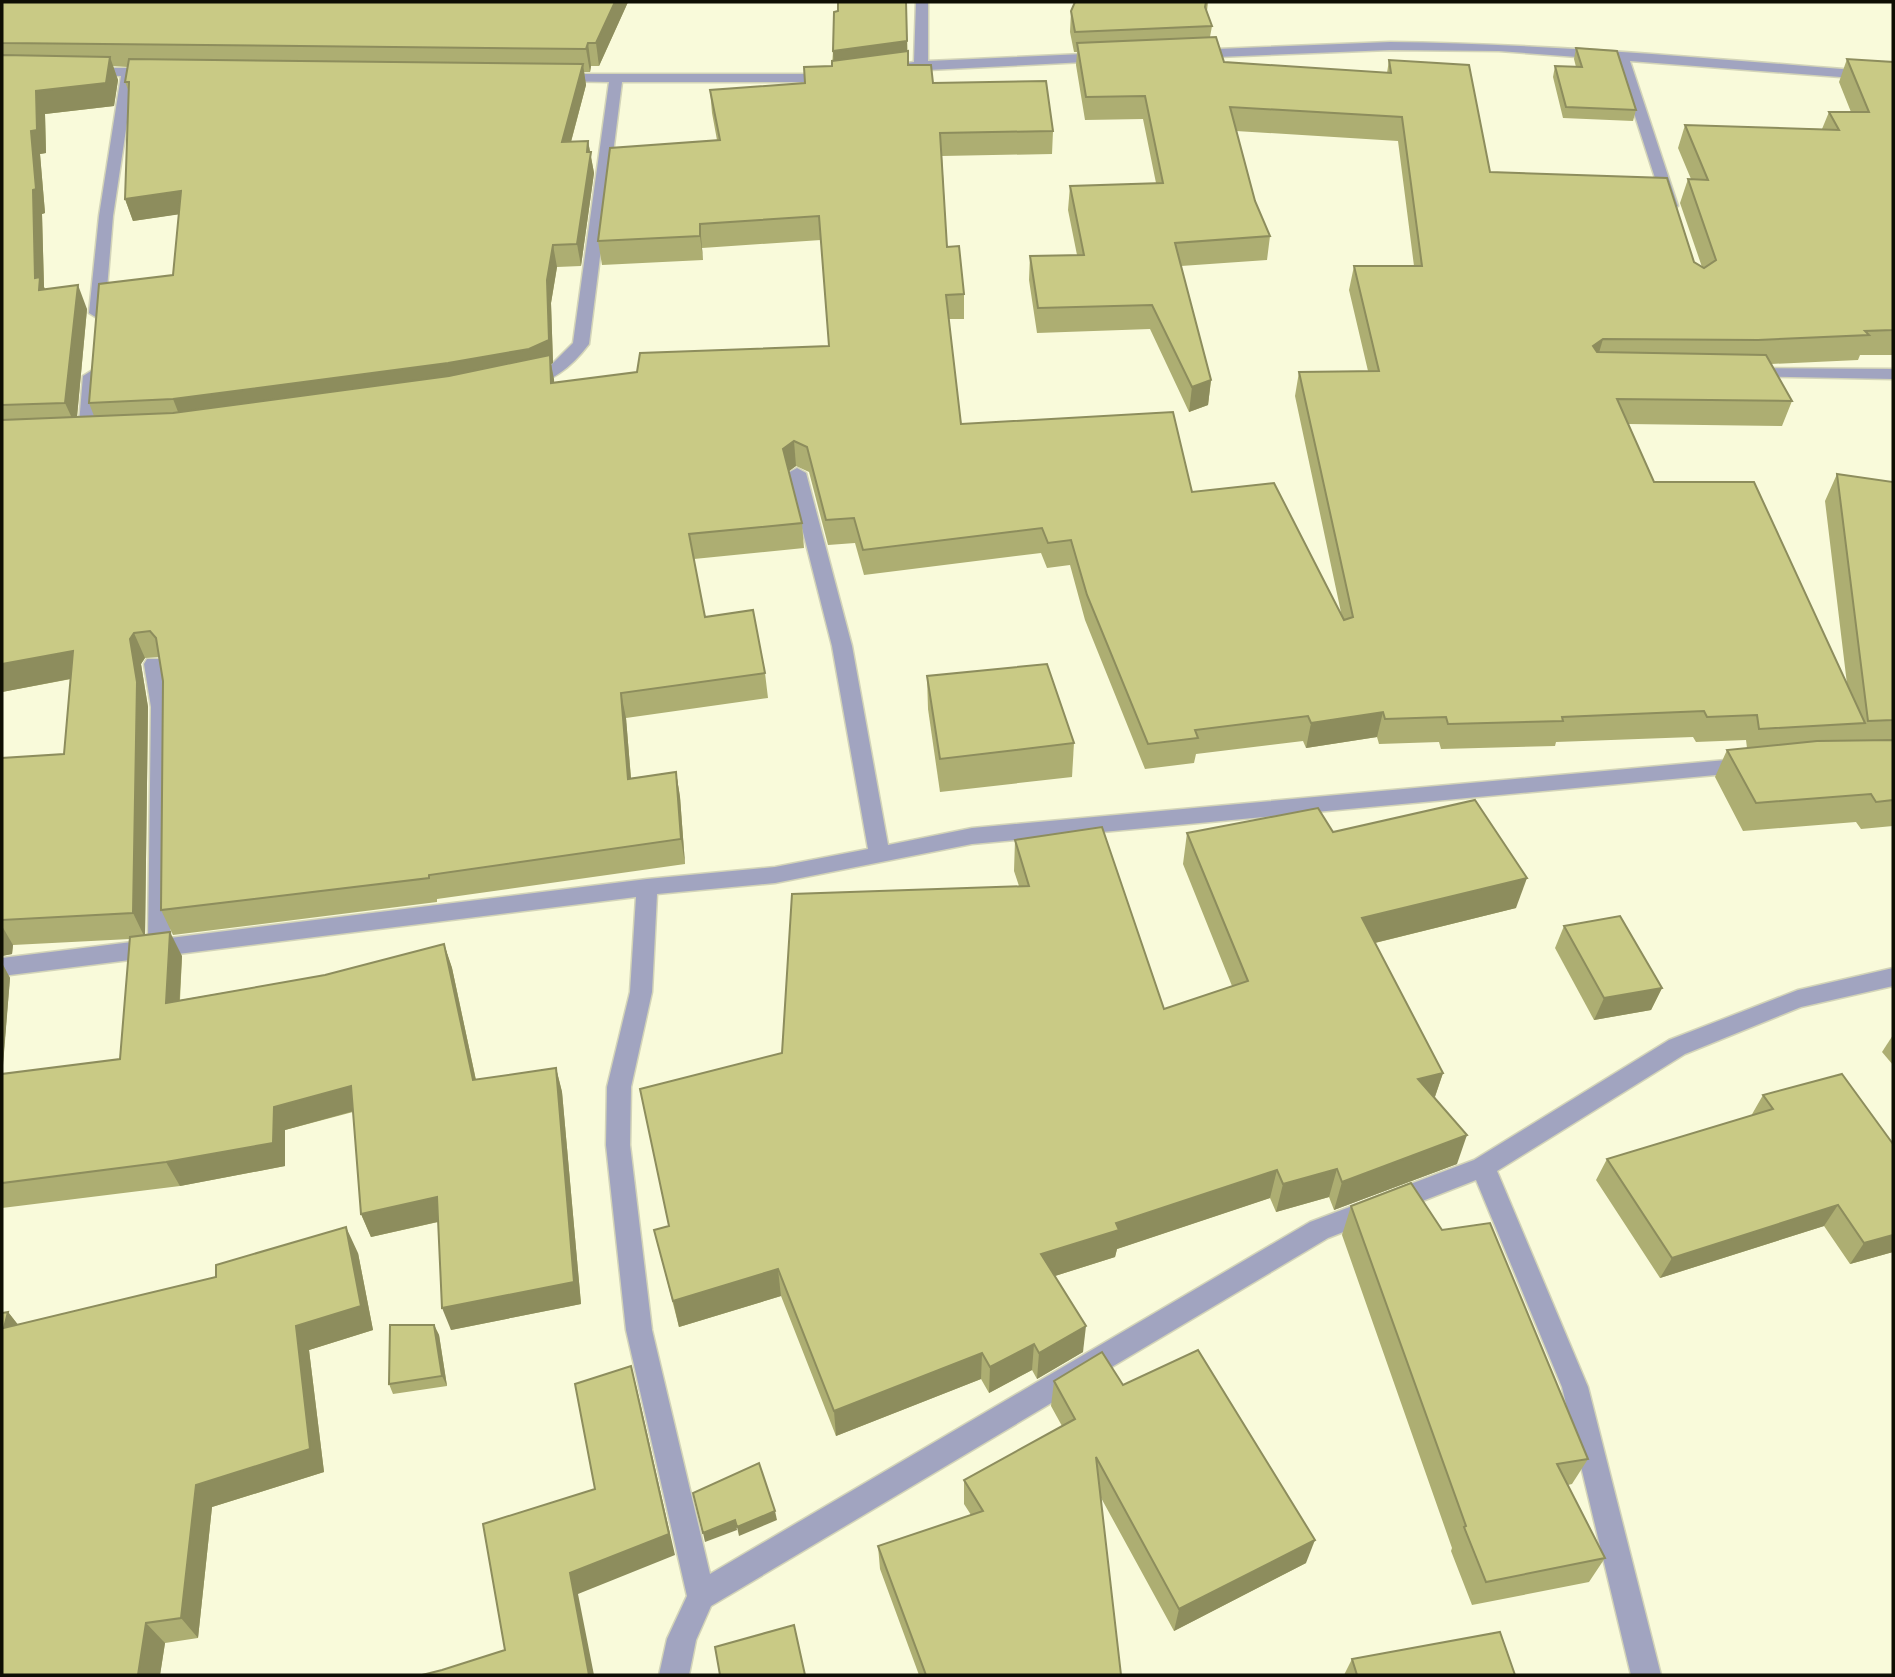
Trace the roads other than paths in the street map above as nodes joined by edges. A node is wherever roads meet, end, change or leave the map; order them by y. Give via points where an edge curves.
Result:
1 (922, 2) edge
2 (1183, 54) edge
3 (1622, 55) junction
4 (1114, 57) edge
5 (921, 65) junction
6 (881, 71) edge
7 (78, 72) edge
8 (128, 72) junction
9 (170, 73) edge
10 (842, 76) edge
11 (1893, 77) edge
12 (546, 78) edge
13 (616, 79) junction
14 (1676, 221) edge
15 (96, 326) edge
16 (93, 354) edge
17 (1731, 372) edge
18 (1893, 374) edge
19 (514, 382) edge
20 (87, 436) edge
21 (797, 473) dead end
22 (154, 664) edge
23 (1762, 763) edge
24 (879, 854) junction
25 (647, 887) junction
26 (159, 949) junction
27 (2, 967) edge
28 (1893, 977) edge
29 (1483, 1167) junction
30 (701, 1596) junction
31 (674, 1675) edge
32 (1646, 1675) edge

1 - 5 street
2 - 3 street via 1390,46
3 - 11 street
3 - 14 street
4 - 5 street
5 - 6 street
7 - 8 street
8 - 9 street
8 - 15 street via 106,216
10 - 13 street
12 - 13 street
13 - 19 street via 581,344 561,368
16 - 20 street
17 - 18 street
21 - 24 street via 842,646
22 - 26 street via 161,707
23 - 24 street via 972,836
24 - 25 street via 775,875
25 - 26 street
25 - 30 street via 641,992 619,1087 618,1145 639,1330
26 - 27 street
28 - 29 street via 1798,999 1677,1047
29 - 30 street via 1319,1230
29 - 32 street via 1575,1387
30 - 31 street via 682,1639

